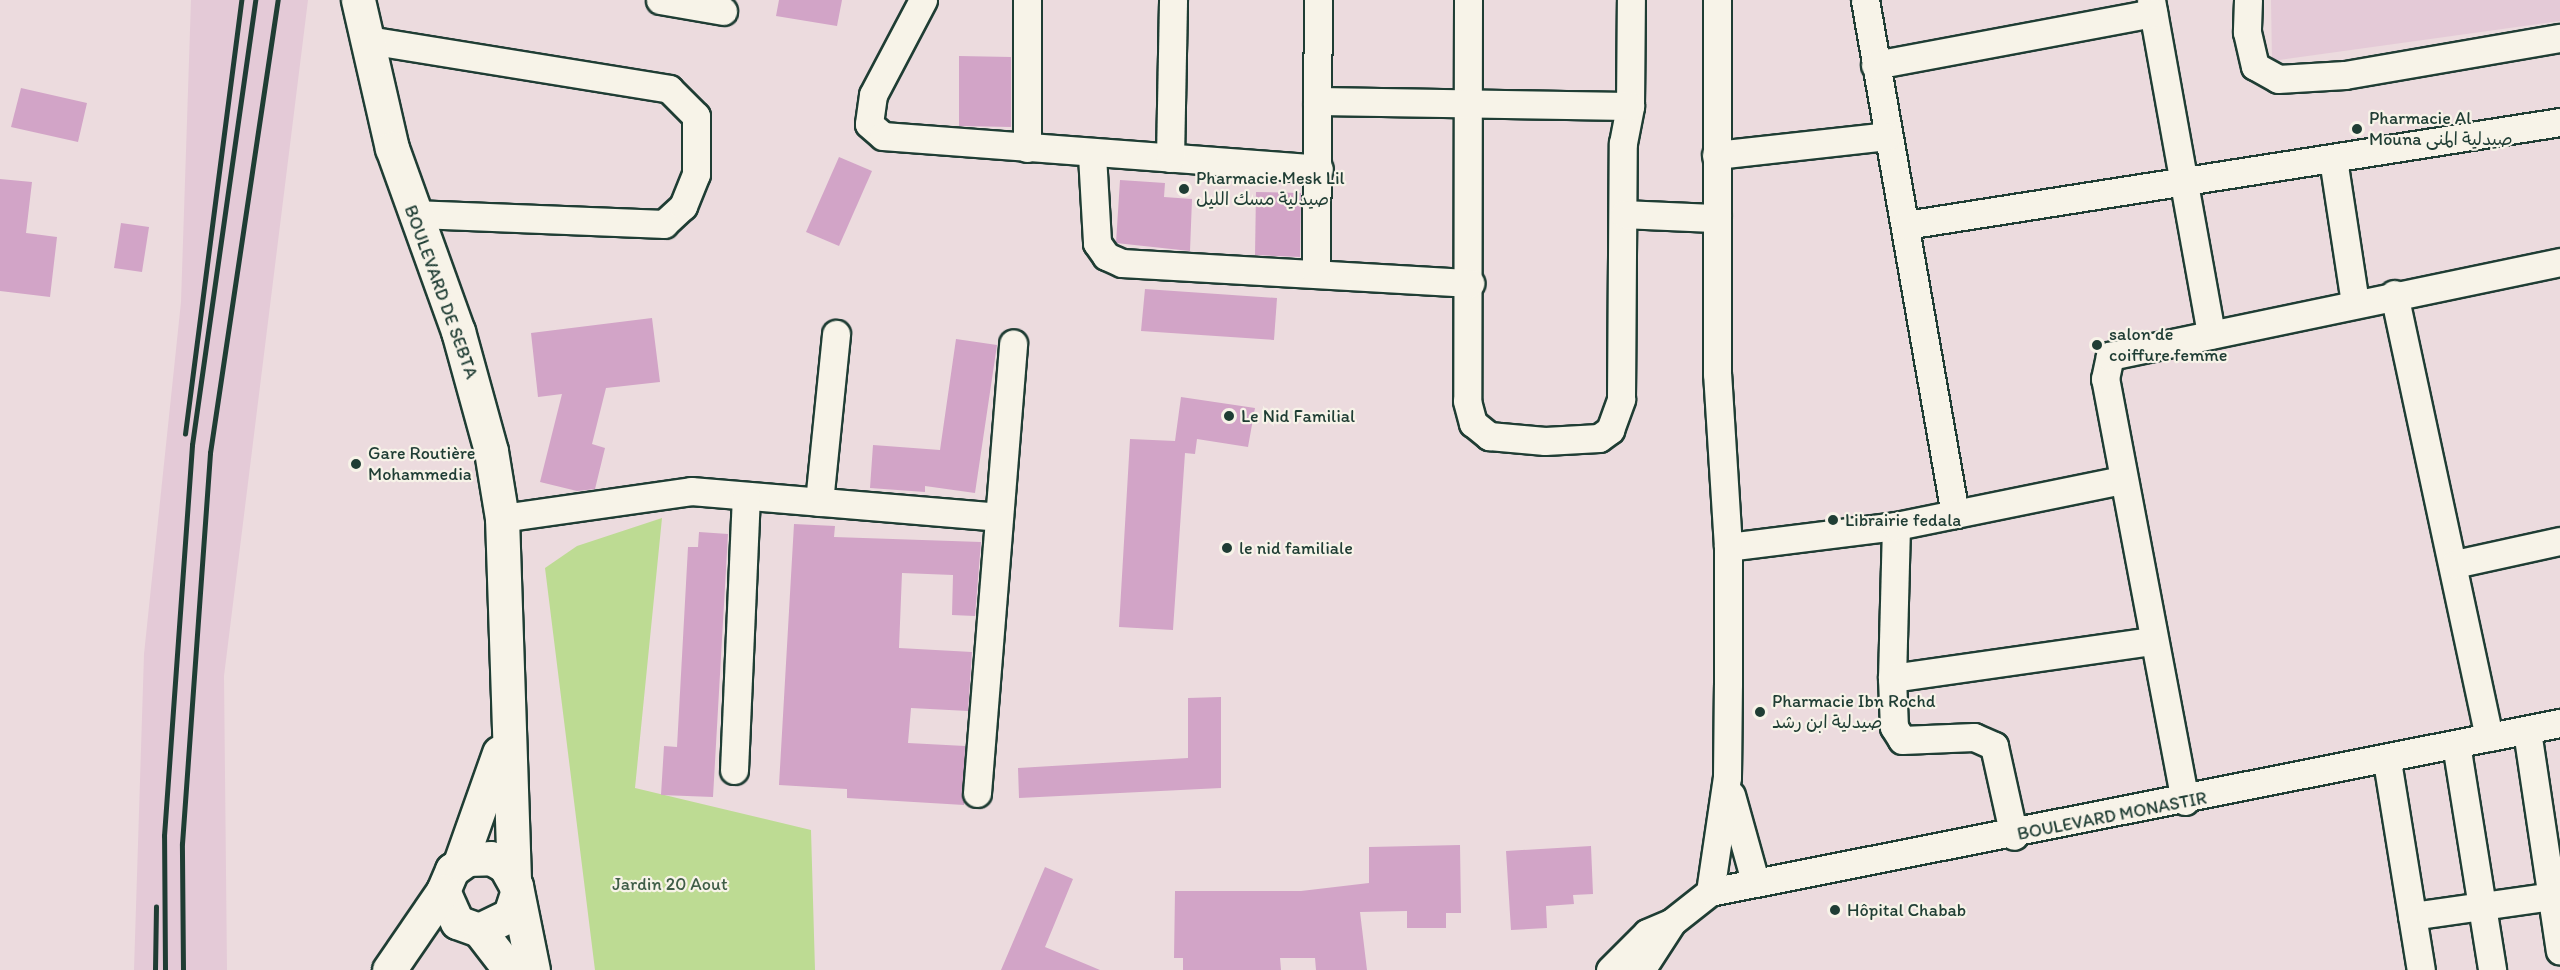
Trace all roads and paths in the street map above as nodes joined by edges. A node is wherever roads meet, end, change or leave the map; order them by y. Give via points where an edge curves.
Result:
1 (358, 0) edge
2 (660, 0) edge
3 (923, 0) edge
4 (1026, 0) edge
5 (1173, 0) edge
6 (1318, 0) edge
7 (1468, 0) edge
8 (1631, 0) edge
9 (1717, 0) edge
10 (1866, 0) edge
11 (2248, 0) edge
12 (2152, 6) edge
13 (723, 11) dead end
14 (2560, 38) edge
15 (368, 40) junction
16 (1875, 65) junction
17 (1317, 101) junction
18 (1630, 106) junction
19 (1470, 107) junction
20 (2560, 122) edge
21 (1887, 136) junction
22 (1027, 148) junction
23 (1716, 154) junction
24 (1092, 155) junction
25 (1170, 158) junction
26 (2333, 159) junction
27 (1318, 169) junction
28 (2185, 180) junction
29 (413, 214) junction
30 (1624, 214) junction
31 (1717, 218) junction
32 (1906, 225) junction
33 (2560, 262) edge
34 (1316, 272) junction
35 (1470, 283) junction
36 (2394, 294) junction
37 (2355, 303) junction
38 (836, 334) dead end
39 (2211, 335) junction
40 (1013, 343) dead end
41 (2123, 480) junction
42 (746, 497) junction
43 (819, 502) junction
44 (1955, 514) junction
45 (998, 517) junction
46 (502, 518) junction
47 (1896, 526) junction
48 (2560, 541) edge
49 (1728, 547) junction
50 (2455, 564) junction
51 (2151, 641) junction
52 (1892, 678) junction
53 (2560, 723) edge
54 (506, 731) junction
55 (2527, 731) junction
56 (2489, 737) junction
57 (2456, 744) junction
58 (2387, 761) junction
59 (734, 770) dead end
60 (1727, 777) junction
61 (977, 793) dead end
62 (2185, 801) junction
63 (2014, 836) junction
64 (460, 863) junction
65 (1755, 880) junction
66 (516, 886) junction
67 (443, 891) junction
68 (1710, 892) junction
69 (2556, 896) edge
70 (2483, 906) junction
71 (2412, 916) junction
72 (1672, 922) junction
73 (472, 929) junction
74 (2560, 951) edge
75 (389, 970) edge
76 (397, 970) edge
77 (510, 970) edge
78 (533, 970) edge
79 (1610, 970) edge
80 (1641, 970) edge
81 (2421, 970) edge
82 (2492, 970) edge

1 - 15 street, BOULEVARD DE SEBTA
2 - 13 street
3 - 22 street via 873,95 869,124 883,136
4 - 22 street
5 - 25 street
6 - 17 street
7 - 19 street
8 - 18 street
9 - 23 street
10 - 16 street
11 - 14 street via 2247,32 2255,66 2278,79 2345,75
12 - 16 street
12 - 28 street
15 - 29 street, BOULEVARD DE SEBTA
15 - 29 street via 669,89 696,116 696,174 683,206 664,224
16 - 21 street
17 - 19 street
17 - 27 street
18 - 19 street
18 - 30 street via 1623,143
19 - 35 street
20 - 26 street
21 - 23 street
21 - 32 street
22 - 24 street
23 - 31 street
24 - 25 street
24 - 34 street via 1096,234 1106,256 1122,263
25 - 27 street
26 - 28 street
26 - 37 street
27 - 34 street
28 - 32 street
28 - 39 street
29 - 46 street, BOULEVARD DE SEBTA via 465,354
30 - 31 street
30 - 35 street via 1621,399 1610,430 1599,438 1517,441 1479,431 1467,401
31 - 49 street via 1717,374
32 - 44 street
33 - 36 street
34 - 35 street
36 - 37 street
36 - 50 street
37 - 39 street
38 - 43 street
39 - 41 street via 2109,356 2105,379
40 - 45 street
41 - 44 street
41 - 51 street
42 - 43 street
42 - 46 street via 665,491
42 - 59 street
43 - 45 street
44 - 47 street
45 - 61 street
46 - 54 street, BOULEVARD DE SEBTA via 509,654
47 - 49 street
47 - 52 street
48 - 50 street
49 - 60 street
50 - 56 street
51 - 52 street
51 - 62 street
52 - 63 street via 1894,727 1902,740 1974,737 1994,746
53 - 55 street, BOULEVARD MONASTIR
54 - 64 street, BOULEVARD DE SEBTA
54 - 66 street, BOULEVARD DE SEBTA
55 - 56 street, BOULEVARD MONASTIR
55 - 69 street
56 - 57 street, BOULEVARD MONASTIR
57 - 58 street, BOULEVARD MONASTIR
57 - 70 street
58 - 62 street, BOULEVARD MONASTIR
58 - 71 street
60 - 65 street
60 - 68 street
62 - 63 street, BOULEVARD MONASTIR
63 - 65 street, BOULEVARD MONASTIR
64 - 66 street via 491,858
64 - 67 street
65 - 68 street, BOULEVARD MONASTIR
66 - 73 street via 510,915
66 - 78 street, BOULEVARD DE SEBTA
67 - 73 street via 449,913
67 - 75 street
68 - 72 street, BOULEVARD MONASTIR
69 - 70 street
69 - 74 street
70 - 71 street
70 - 82 street
71 - 81 street
72 - 79 street, BOULEVARD MONASTIR via 1647,933
72 - 80 street, BOULEVARD MONASTIR
73 - 76 street
73 - 77 street

